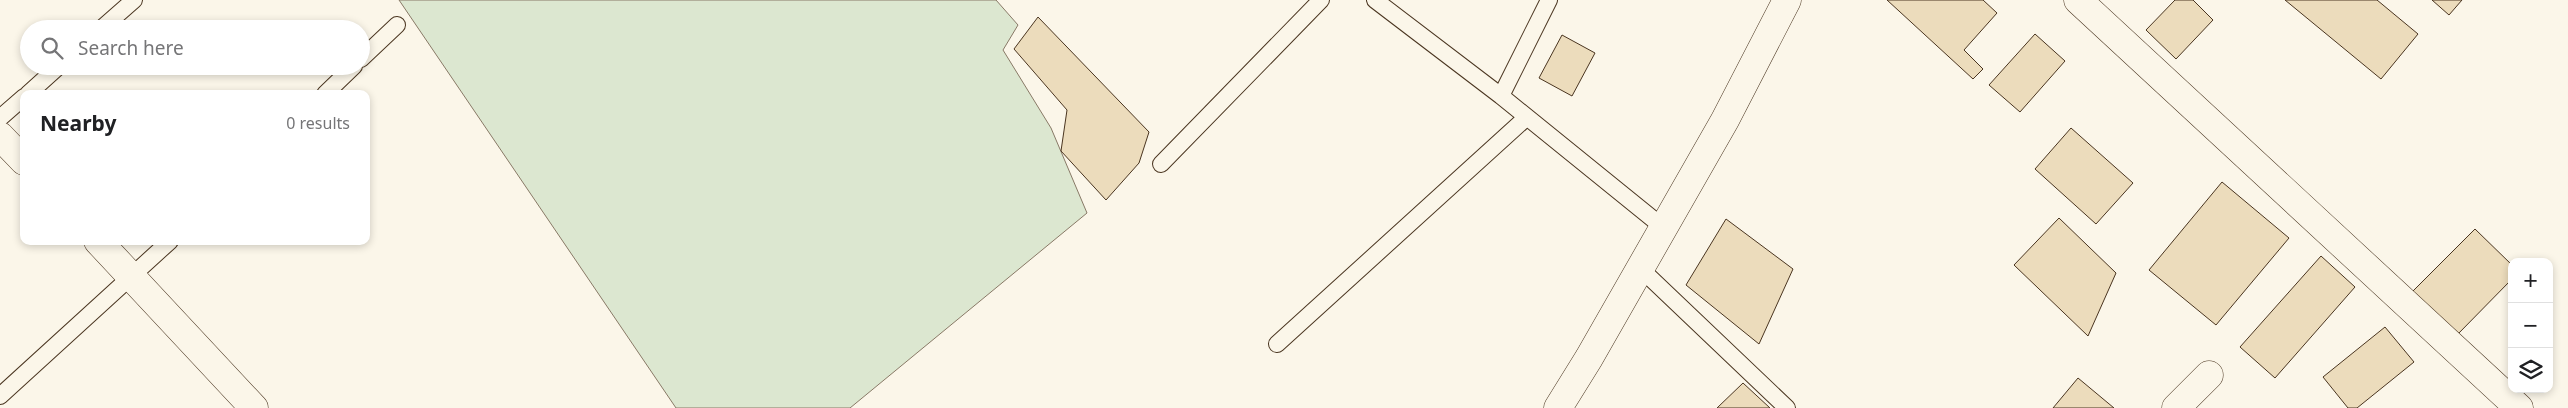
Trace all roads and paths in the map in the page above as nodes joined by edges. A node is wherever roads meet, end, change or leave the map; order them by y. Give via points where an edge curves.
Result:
1 (134, 0) edge
2 (1321, 0) edge
3 (1375, 0) edge
4 (1549, 0) edge
5 (1787, 0) edge
6 (2078, 0) edge
7 (111, 20) edge
8 (396, 25) dead end
9 (370, 50) edge
10 (49, 75) edge
11 (345, 75) edge
12 (32, 90) edge
13 (329, 90) edge
14 (1500, 96) junction
15 (20, 100) edge
16 (1527, 117) junction
17 (0, 118) edge
18 (0, 136) edge
19 (20, 157) edge
20 (1161, 164) dead end
21 (1664, 228) junction
22 (102, 245) edge
23 (166, 245) edge
24 (1640, 270) junction
25 (132, 277) junction
26 (1277, 344) dead end
27 (2209, 375) dead end
28 (0, 396) edge
29 (254, 408) edge
30 (1558, 408) edge
31 (1787, 408) edge
32 (2176, 408) edge
33 (2519, 408) edge

1 - 7 lane
2 - 20 lane
3 - 14 lane
4 - 14 lane
5 - 21 street
6 - 33 street
8 - 9 lane
10 - 12 lane
11 - 13 lane
14 - 16 lane
15 - 17 lane
16 - 21 lane
16 - 26 lane
18 - 19 street
21 - 24 street
22 - 25 street
23 - 25 lane
24 - 30 street
24 - 31 lane
25 - 28 lane
25 - 29 street
27 - 32 street

